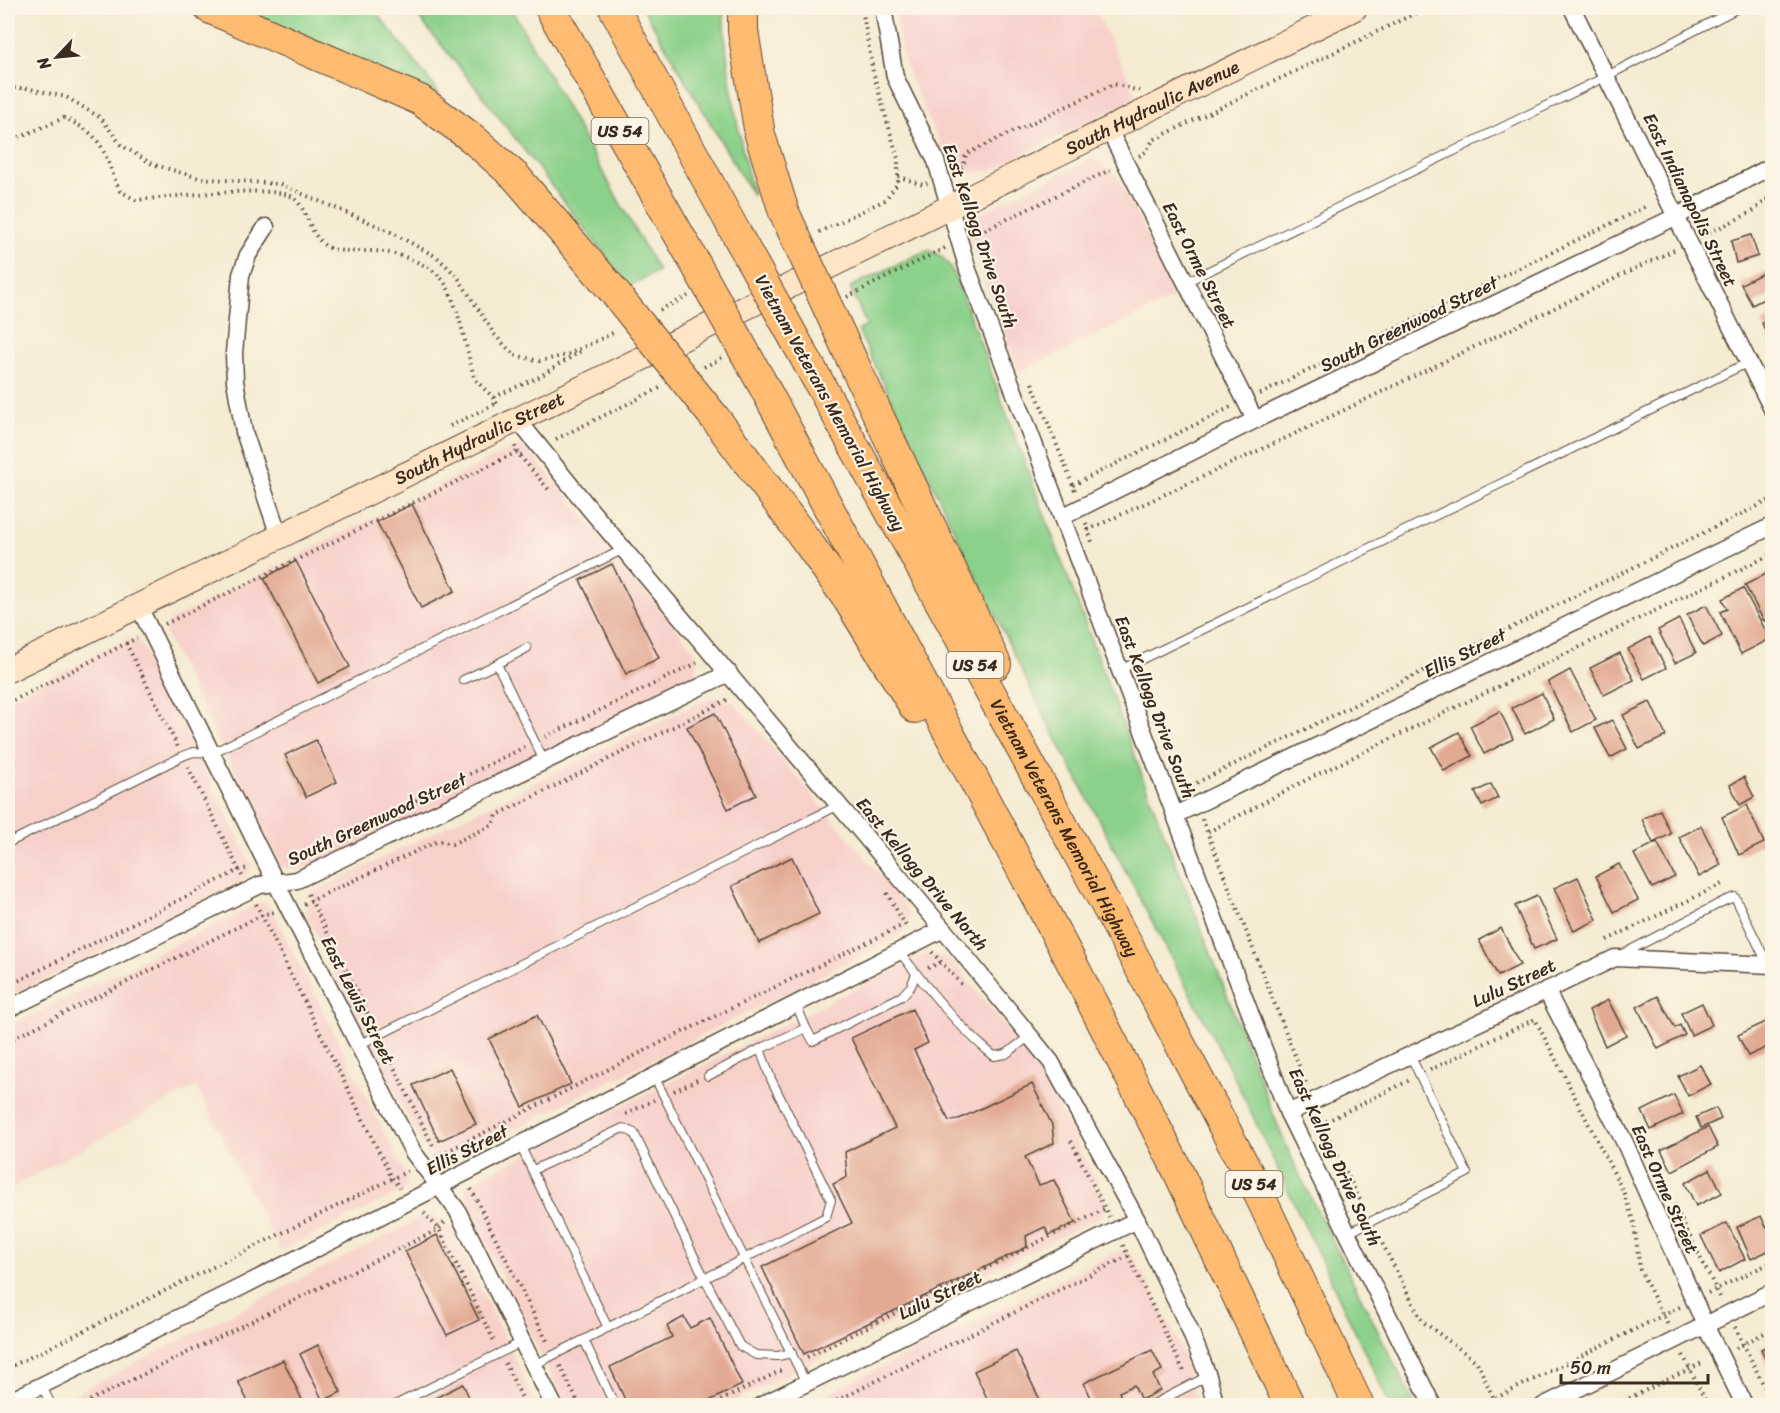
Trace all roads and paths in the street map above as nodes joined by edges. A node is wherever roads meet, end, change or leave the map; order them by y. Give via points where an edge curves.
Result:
1 (209, 8) edge
2 (550, 8) edge
3 (614, 8) edge
4 (743, 8) edge
5 (883, 8) edge
6 (1356, 8) edge
7 (1572, 8) edge
8 (1738, 8) edge
9 (1606, 76) junction
10 (1149, 86) dead end
11 (1108, 128) junction
12 (1773, 166) edge
13 (898, 176) dead end
14 (941, 177) junction
15 (1773, 195) edge
16 (949, 206) junction
17 (1647, 206) dead end
18 (1677, 216) junction
19 (266, 227) dead end
20 (973, 236) dead end
21 (1690, 242) junction
22 (977, 246) dead end
23 (1186, 282) junction
24 (597, 340) dead end
25 (1749, 362) junction
26 (1029, 376) dead end
27 (494, 397) dead end
28 (1246, 400) junction
29 (1773, 409) edge
30 (517, 419) junction
31 (1255, 420) junction
32 (1073, 485) junction
33 (556, 498) dead end
34 (1773, 499) edge
35 (1081, 508) junction
36 (1062, 517) junction
37 (1773, 526) edge
38 (1088, 530) junction
39 (279, 536) junction
40 (624, 549) junction
41 (1096, 552) dead end
42 (1773, 554) edge
43 (138, 605) junction
44 (151, 631) junction
45 (126, 643) junction
46 (527, 648) dead end
47 (691, 655) dead end
48 (497, 663) junction
49 (697, 663) junction
50 (8, 670) edge
51 (1120, 670) junction
52 (729, 673) junction
53 (463, 680) dead end
54 (712, 681) junction
55 (8, 703) edge
56 (535, 742) junction
57 (212, 753) junction
58 (183, 756) junction
59 (544, 761) junction
60 (1182, 780) dead end
61 (1186, 788) junction
62 (839, 804) junction
63 (1195, 805) junction
64 (387, 815) dead end
65 (1175, 815) junction
66 (1208, 832) junction
67 (8, 843) edge
68 (268, 865) junction
69 (239, 870) junction
70 (300, 878) junction
71 (276, 883) junction
72 (880, 884) dead end
73 (249, 890) junction
74 (312, 901) junction
75 (289, 908) junction
76 (262, 915) junction
77 (903, 925) junction
78 (943, 929) junction
79 (920, 940) junction
80 (899, 951) junction
81 (1615, 958) junction
82 (1770, 965) edge
83 (1140, 968) junction
84 (1075, 969) junction
85 (916, 974) junction
86 (8, 986) edge
87 (964, 987) dead end
88 (1546, 990) junction
89 (796, 1004) junction
90 (8, 1009) edge
91 (806, 1028) junction
92 (378, 1035) junction
93 (1030, 1036) junction
94 (8, 1041) edge
95 (359, 1045) junction
96 (760, 1049) junction
97 (1410, 1054) junction
98 (1420, 1075) junction
99 (654, 1076) junction
100 (708, 1076) dead end
101 (1313, 1101) junction
102 (1288, 1113) junction
103 (1322, 1124) junction
104 (1069, 1136) dead end
105 (520, 1145) junction
106 (439, 1155) junction
107 (422, 1164) junction
108 (533, 1170) junction
109 (459, 1176) junction
110 (392, 1178) junction
111 (439, 1186) junction
112 (411, 1200) junction
113 (1105, 1209) junction
114 (1137, 1220) junction
115 (1371, 1222) junction
116 (1116, 1231) junction
117 (1348, 1233) junction
118 (1128, 1256) junction
119 (745, 1260) junction
120 (1773, 1262) edge
121 (705, 1280) junction
122 (1773, 1292) edge
123 (1694, 1300) junction
124 (1663, 1316) junction
125 (1705, 1325) junction
126 (608, 1328) junction
127 (1773, 1329) edge
128 (584, 1340) junction
129 (1675, 1340) junction
130 (211, 1341) dead end
131 (522, 1342) junction
132 (500, 1353) junction
133 (792, 1353) junction
134 (554, 1355) junction
135 (1719, 1355) junction
136 (796, 1363) junction
137 (534, 1365) junction
138 (8, 1368) edge
139 (1689, 1369) junction
140 (1208, 1376) junction
141 (806, 1383) junction
142 (41, 1385) junction
143 (1189, 1386) junction
144 (1494, 1399) junction
145 (8, 1402) edge
146 (52, 1406) edge
147 (79, 1406) edge
148 (393, 1406) edge
149 (526, 1406) edge
150 (554, 1406) edge
151 (580, 1406) edge
152 (615, 1406) edge
153 (710, 1406) edge
154 (759, 1406) edge
155 (826, 1406) edge
156 (1150, 1406) edge
157 (1216, 1406) edge
158 (1290, 1406) edge
159 (1359, 1406) edge
160 (1433, 1406) edge
161 (1498, 1406) edge
162 (1543, 1406) edge
163 (1613, 1406) edge
164 (1708, 1406) edge
165 (1745, 1406) edge

1 - 84 highway, bridge via 420,99 516,177 715,418 809,544 849,601
2 - 84 highway, US 54, bridge via 763,386
3 - 83 highway, Vietnam Veterans Memorial Highway / US 54, bridge
4 - 83 highway, bridge via 743,31 760,135 784,212
5 - 14 street, East Kellogg Drive South via 895,77
6 - 11 street, South Hydraulic Avenue
7 - 9 street, East Indianapolis Street
8 - 9 lane
9 - 18 street, East Indianapolis Street
9 - 23 lane
10 - 14 path via 1138,91 1114,84 966,154 963,167
11 - 16 street, South Hydraulic Avenue
11 - 23 street, East Orme Street
12 - 18 street, South Greenwood Street
13 - 14 path via 923,185
14 - 16 street, East Kellogg Drive South
15 - 21 path via 1752,212
16 - 30 street, South Hydraulic Street
16 - 36 street, East Kellogg Drive South via 968,270
17 - 28 path
18 - 21 street, East Indianapolis Street
18 - 31 street, South Greenwood Street
19 - 39 street via 248,255 241,275 235,381 244,432
20 - 22 path
21 - 25 street, East Indianapolis Street
21 - 38 path
23 - 28 street, East Orme Street
24 - 27 path via 539,377
25 - 29 street, East Indianapolis Street
25 - 51 lane
26 - 32 path
28 - 31 street, East Orme Street
28 - 32 path
30 - 39 street, South Hydraulic Street
30 - 40 street, East Kellogg Drive North
31 - 35 street, South Greenwood Street
32 - 35 path
33 - 44 path via 518,454
34 - 61 path
35 - 36 street, South Greenwood Street
35 - 38 path
36 - 51 street, East Kellogg Drive South
37 - 63 street, Ellis Street
38 - 41 path
39 - 43 street, South Hydraulic Street
40 - 52 street, East Kellogg Drive North
40 - 57 lane
42 - 66 path via 1312,777
43 - 44 street, East Lewis Street
43 - 50 street, South Hydraulic Street
44 - 45 path
44 - 57 street, East Lewis Street
45 - 55 path
45 - 58 path
46 - 48 lane
47 - 49 path
48 - 53 lane
48 - 56 lane
49 - 54 path
49 - 56 path
51 - 65 street, East Kellogg Drive South
52 - 54 street, South Greenwood Street
52 - 62 street, East Kellogg Drive North
54 - 59 street, South Greenwood Street
54 - 74 path via 728,700 497,815 494,825 452,844 438,841
56 - 59 lane
56 - 64 path
57 - 58 lane
57 - 68 street, East Lewis Street
58 - 67 lane
58 - 69 path
59 - 70 street, South Greenwood Street
60 - 61 path
61 - 63 path
62 - 78 street, East Kellogg Drive North
62 - 92 lane
63 - 65 street, Ellis Street
63 - 66 path
65 - 102 street, East Kellogg Drive South
66 - 101 path
68 - 69 path
68 - 71 street, East Lewis Street
69 - 73 path
69 - 86 path
70 - 71 street, South Greenwood Street
70 - 74 path
71 - 73 street, South Greenwood Street
71 - 75 street, East Lewis Street
72 - 77 path
73 - 76 path
73 - 90 street, South Greenwood Street
74 - 75 path
74 - 92 path
75 - 76 path
75 - 95 street, East Lewis Street
76 - 94 path
76 - 110 path
77 - 79 path
77 - 106 path
78 - 79 street, Ellis Street
78 - 93 street, East Kellogg Drive North
79 - 80 street, Ellis Street
79 - 87 path
80 - 85 lane
80 - 89 street, Ellis Street
81 - 82 street, Lulu Street
81 - 82 lane via 1736,897
81 - 88 street, Lulu Street
83 - 159 highway, Vietnam Veterans Memorial Highway / US 54 via 1257,1190
84 - 158 highway, US 54 via 1173,1161
85 - 91 lane via 902,996 813,1041
85 - 93 lane via 994,1056 1006,1054
88 - 97 street, Lulu Street
88 - 123 street, East Orme Street via 1624,1143
89 - 91 lane
89 - 99 street, Ellis Street
91 - 96 lane
92 - 95 lane
92 - 106 path
93 - 114 street, East Kellogg Drive North via 1051,1062
95 - 107 street, East Lewis Street
96 - 100 lane
96 - 119 lane via 831,1200 826,1217
97 - 98 lane
97 - 101 street, Lulu Street
98 - 103 path
98 - 115 lane via 1467,1173
98 - 124 path via 1535,1019 1623,1191 1634,1223 1640,1270
99 - 105 street, Ellis Street
99 - 119 lane
101 - 102 street, Lulu Street
101 - 103 path
102 - 117 street, East Kellogg Drive South
103 - 115 path
104 - 113 path
105 - 108 lane
105 - 109 street, Ellis Street
106 - 107 path
106 - 109 path
107 - 110 path
107 - 111 street, East Lewis Street
108 - 121 lane via 623,1128 634,1133
108 - 126 lane
109 - 111 street, Ellis Street
109 - 134 path via 470,1187
110 - 112 path
110 - 138 path
111 - 112 street, Ellis Street
111 - 131 street, East Lewis Street via 457,1210
112 - 132 path via 439,1229
112 - 142 street, Ellis Street
113 - 116 path
113 - 136 path
114 - 116 street, Lulu Street
114 - 140 street, East Kellogg Drive North
115 - 117 lane
115 - 144 path via 1422,1321 1477,1362
116 - 118 path
116 - 141 street, Lulu Street
117 - 160 street, East Kellogg Drive South
118 - 143 path
118 - 155 path
119 - 121 lane
119 - 133 lane
120 - 123 path
121 - 126 lane
121 - 133 lane via 741,1346 756,1356
122 - 125 street
123 - 124 path
123 - 125 street, East Orme Street
124 - 129 path
124 - 144 path
125 - 129 street
125 - 135 street, East Orme Street
126 - 128 lane
127 - 135 path
128 - 134 lane
128 - 152 lane
129 - 139 path
129 - 162 street
130 - 147 path
131 - 132 lane
131 - 137 street, East Lewis Street
132 - 148 lane
132 - 149 path
133 - 136 lane
134 - 137 lane
134 - 151 path
135 - 139 path
135 - 165 street, East Orme Street
136 - 141 lane
136 - 153 path
137 - 150 street, East Lewis Street
139 - 163 path
139 - 164 path
140 - 143 lane
140 - 157 street, East Kellogg Drive North
141 - 154 street, Lulu Street
142 - 145 street, Ellis Street
142 - 146 lane
143 - 156 lane
144 - 161 path

